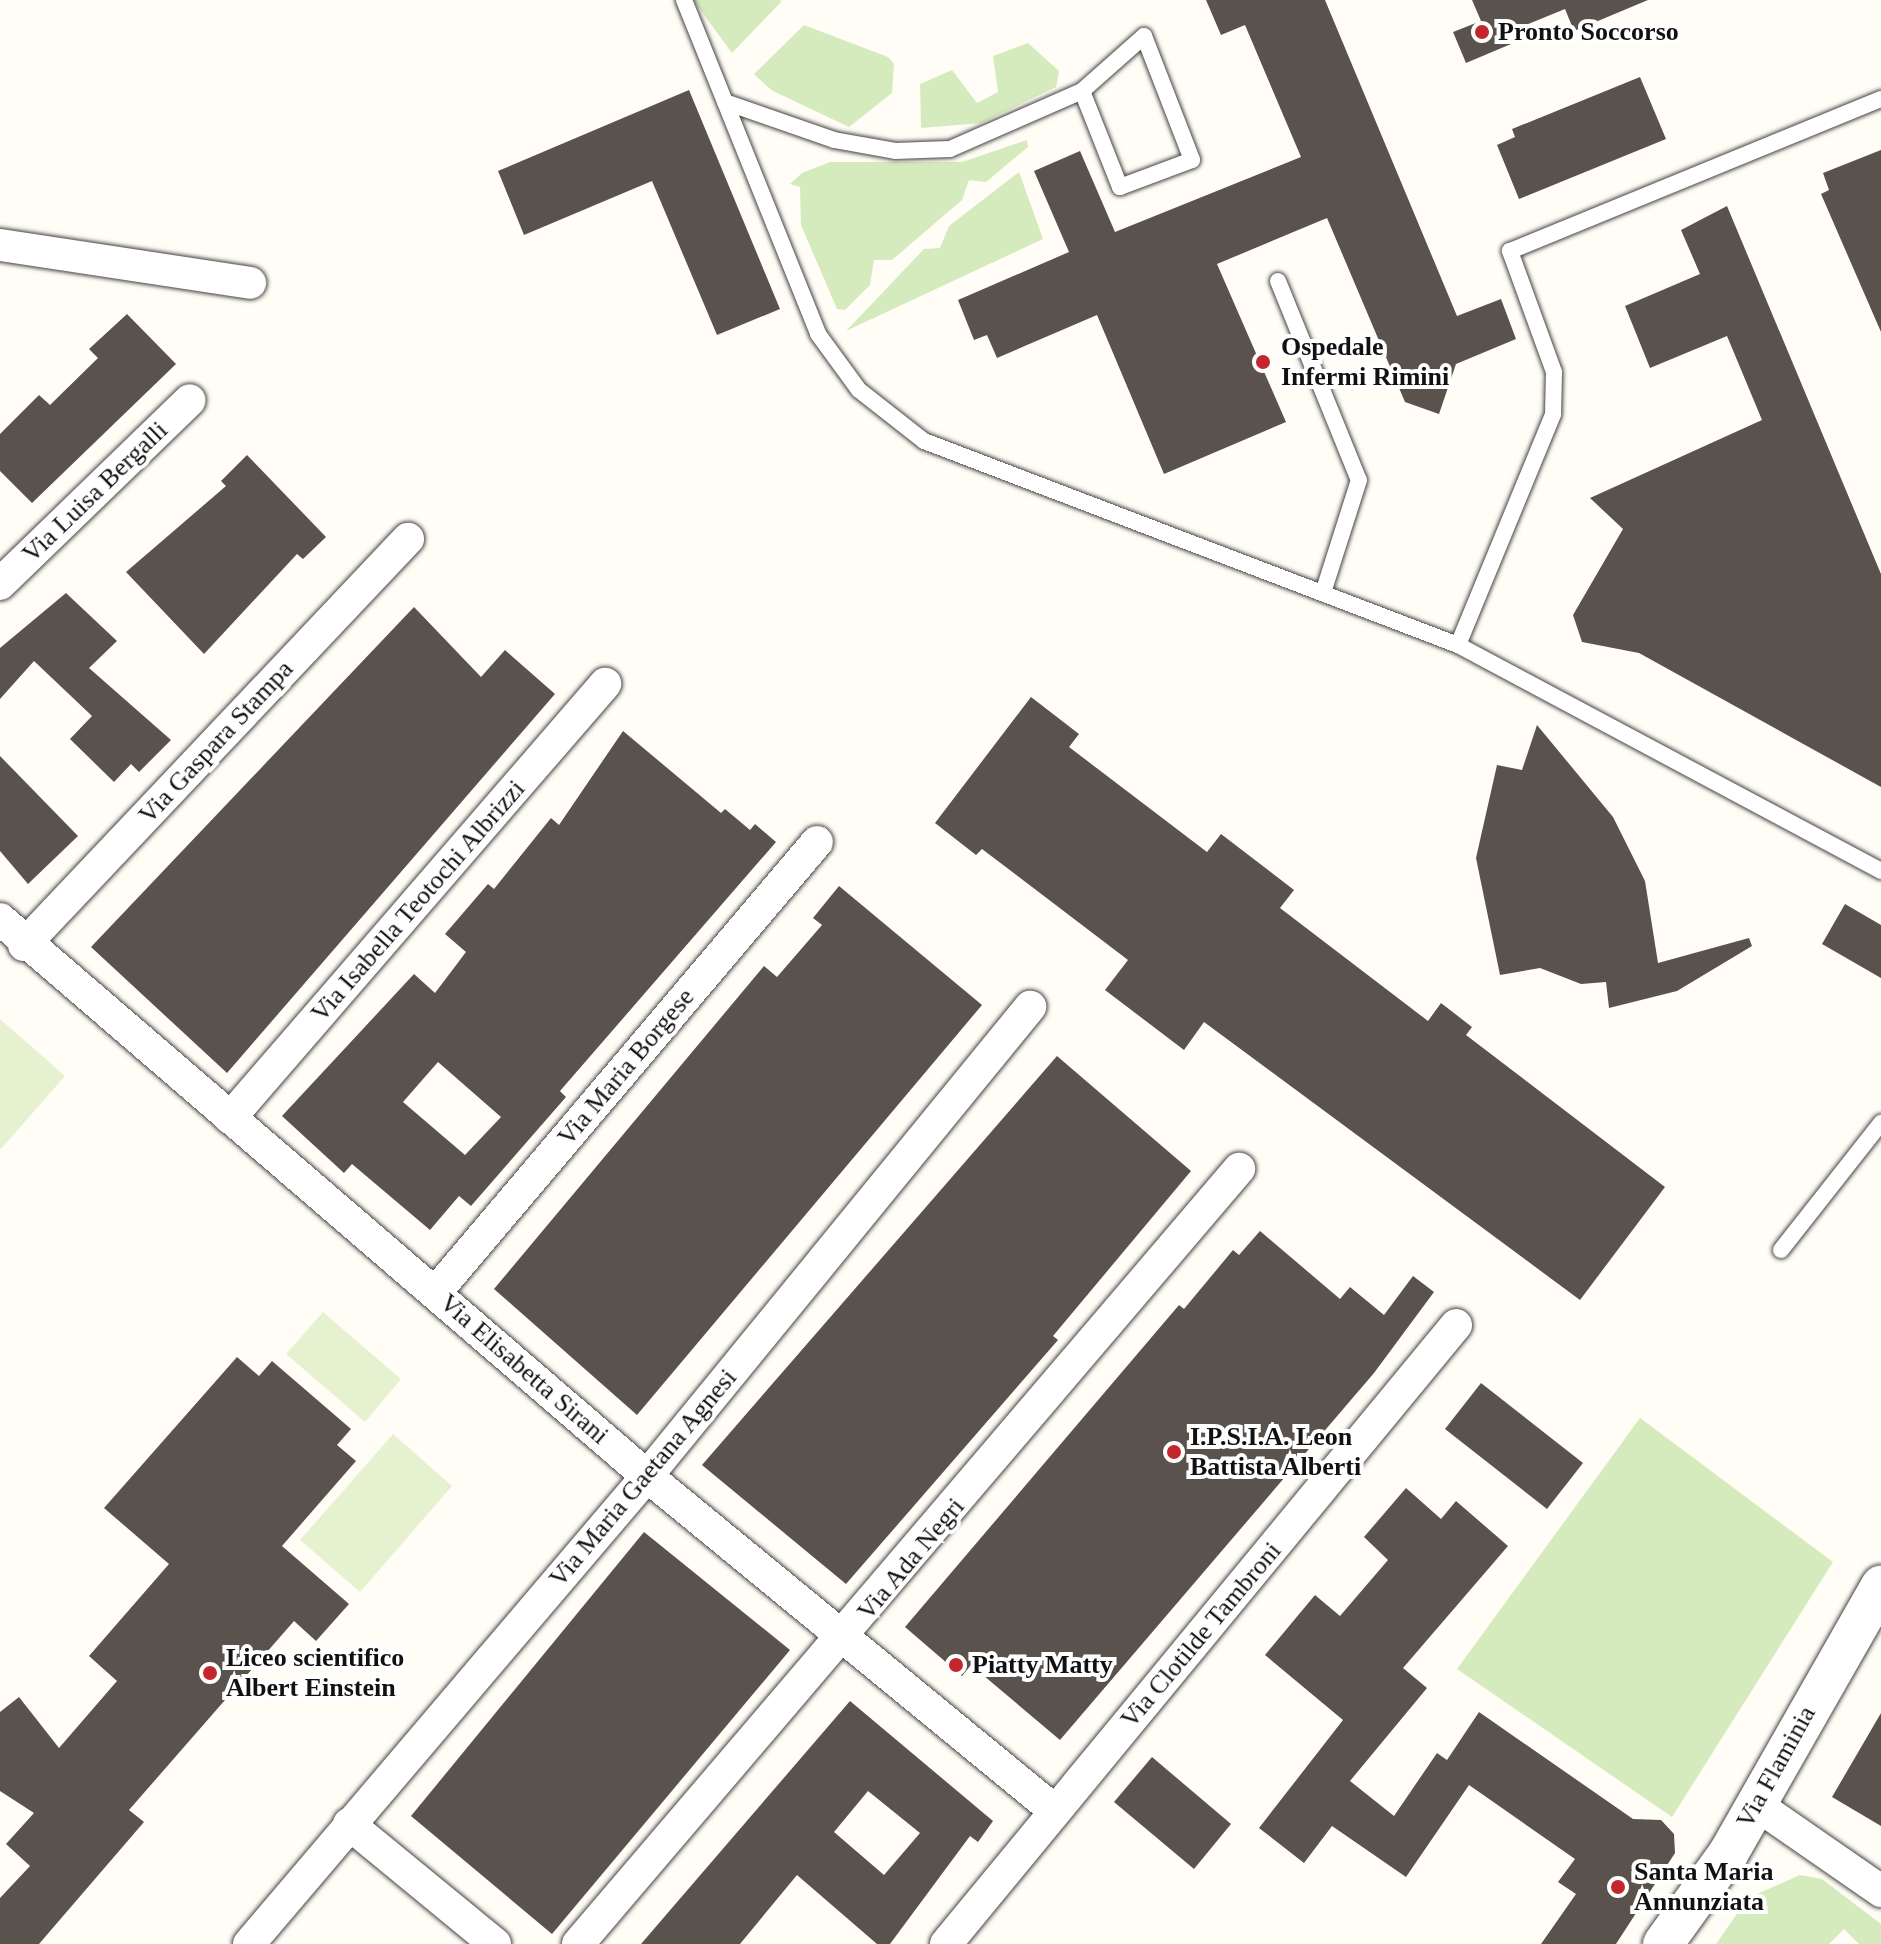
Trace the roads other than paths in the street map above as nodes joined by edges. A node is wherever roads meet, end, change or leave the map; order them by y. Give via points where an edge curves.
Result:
1 (684, 0) edge
2 (1082, 91) junction
3 (1881, 99) edge
4 (725, 102) junction
5 (0, 245) edge
6 (1278, 281) dead end
7 (250, 283) dead end
8 (190, 400) dead end
9 (408, 539) dead end
10 (0, 584) edge
11 (1323, 593) junction
12 (1458, 645) junction
13 (605, 684) dead end
14 (817, 842) dead end
15 (1881, 871) edge
16 (0, 919) edge
17 (24, 945) junction
18 (1030, 1007) dead end
19 (230, 1118) junction
20 (1881, 1123) edge
21 (1239, 1169) dead end
22 (1781, 1250) dead end
23 (435, 1293) junction
24 (1456, 1325) dead end
25 (647, 1476) junction
26 (1881, 1586) edge
27 (842, 1641) junction
28 (1754, 1803) junction
29 (1055, 1811) junction
30 (349, 1824) junction
31 (1881, 1891) edge
32 (249, 1944) edge
33 (495, 1944) edge
34 (578, 1944) edge
35 (946, 1944) edge
36 (1663, 1944) edge

1 - 4 lane
2 - 2 lane via 1120,187 1192,160 1144,36
2 - 4 lane via 950,149 895,151 834,140
3 - 12 lane via 1510,251 1554,372 1553,414
4 - 11 lane via 818,334 859,390 952,455
5 - 7 street
6 - 11 lane via 1359,480
8 - 10 street, Via Luisa Bergalli
9 - 17 street, Via Gaspara Stampa
11 - 12 lane
12 - 15 lane
13 - 19 street, Via Isabella Teotochi Albrizzi
14 - 23 street, Via Maria Borgese
16 - 17 street, Via Elisabetta Sirani
17 - 19 street, Via Elisabetta Sirani
18 - 25 street, Via Maria Gaetana Agnesi
19 - 23 street, Via Elisabetta Sirani
20 - 22 lane
21 - 27 street, Via Ada Negri
23 - 25 street, Via Elisabetta Sirani
24 - 29 street, Via Clotilde Tambroni
25 - 27 street, Via Elisabetta Sirani
25 - 30 street, Via Maria Gaetana Agnesi
26 - 28 street, Via Flaminia
27 - 29 street, Via Elisabetta Sirani
27 - 34 street, Via Ada Negri
28 - 31 street
28 - 36 street, Via Flaminia
29 - 35 street, Via Clotilde Tambroni
30 - 32 street, Via Maria Gaetana Agnesi
30 - 33 street

